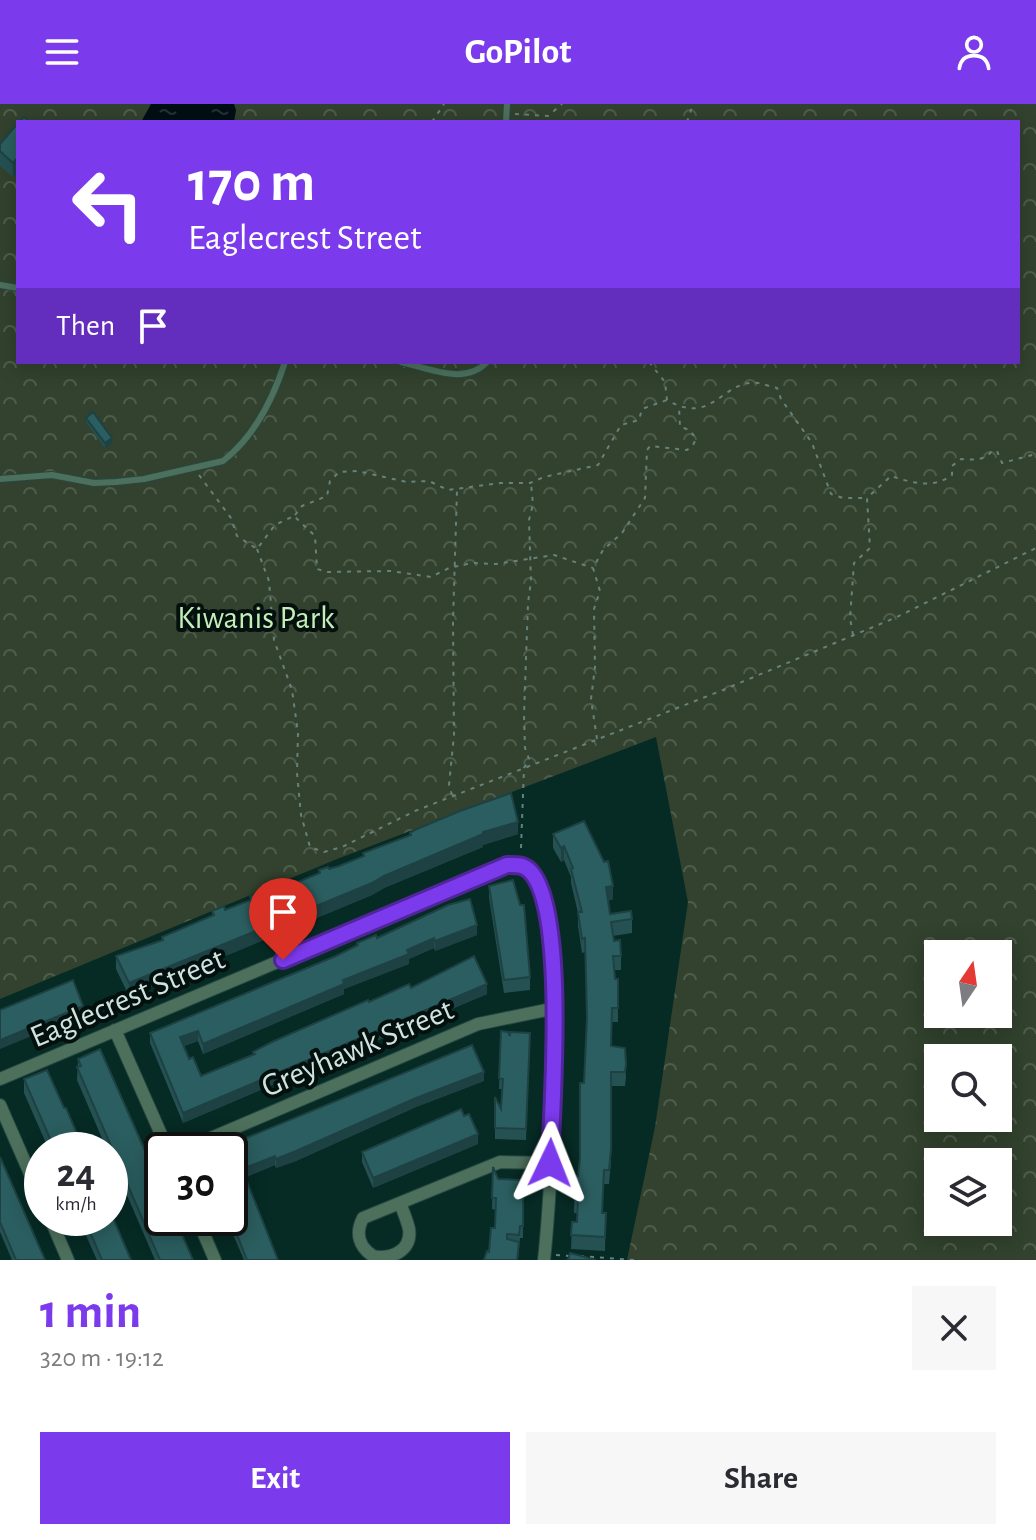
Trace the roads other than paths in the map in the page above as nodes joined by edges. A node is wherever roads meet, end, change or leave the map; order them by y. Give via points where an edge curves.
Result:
1 (284, 364) edge
2 (411, 364) edge
3 (485, 364) edge
4 (0, 479) edge
5 (556, 1008) junction
6 (115, 1030) junction
7 (0, 1079) edge
8 (0, 1105) edge
9 (160, 1132) edge
10 (225, 1132) edge
11 (24, 1160) edge
12 (550, 1163) junction
13 (400, 1203) junction
14 (58, 1236) edge
15 (205, 1236) edge
16 (544, 1257) edge
17 (68, 1260) edge
18 (215, 1260) edge

1 - 4 lane via 267,405 223,461 116,482 52,475
2 - 3 lane via 466,375
5 - 6 street, Eaglecrest Street via 545,905 539,883 521,864 507,865
5 - 10 street, Greyhawk Street via 478,1024
5 - 12 street, Eaglecrest Street
6 - 7 street, Eaglecrest Street
6 - 9 street
8 - 11 street
12 - 13 street via 500,1162
12 - 16 street, Eaglecrest Street
13 - 13 street via 363,1218 359,1225 359,1240 373,1256 394,1256 408,1241
14 - 17 street
15 - 18 street

